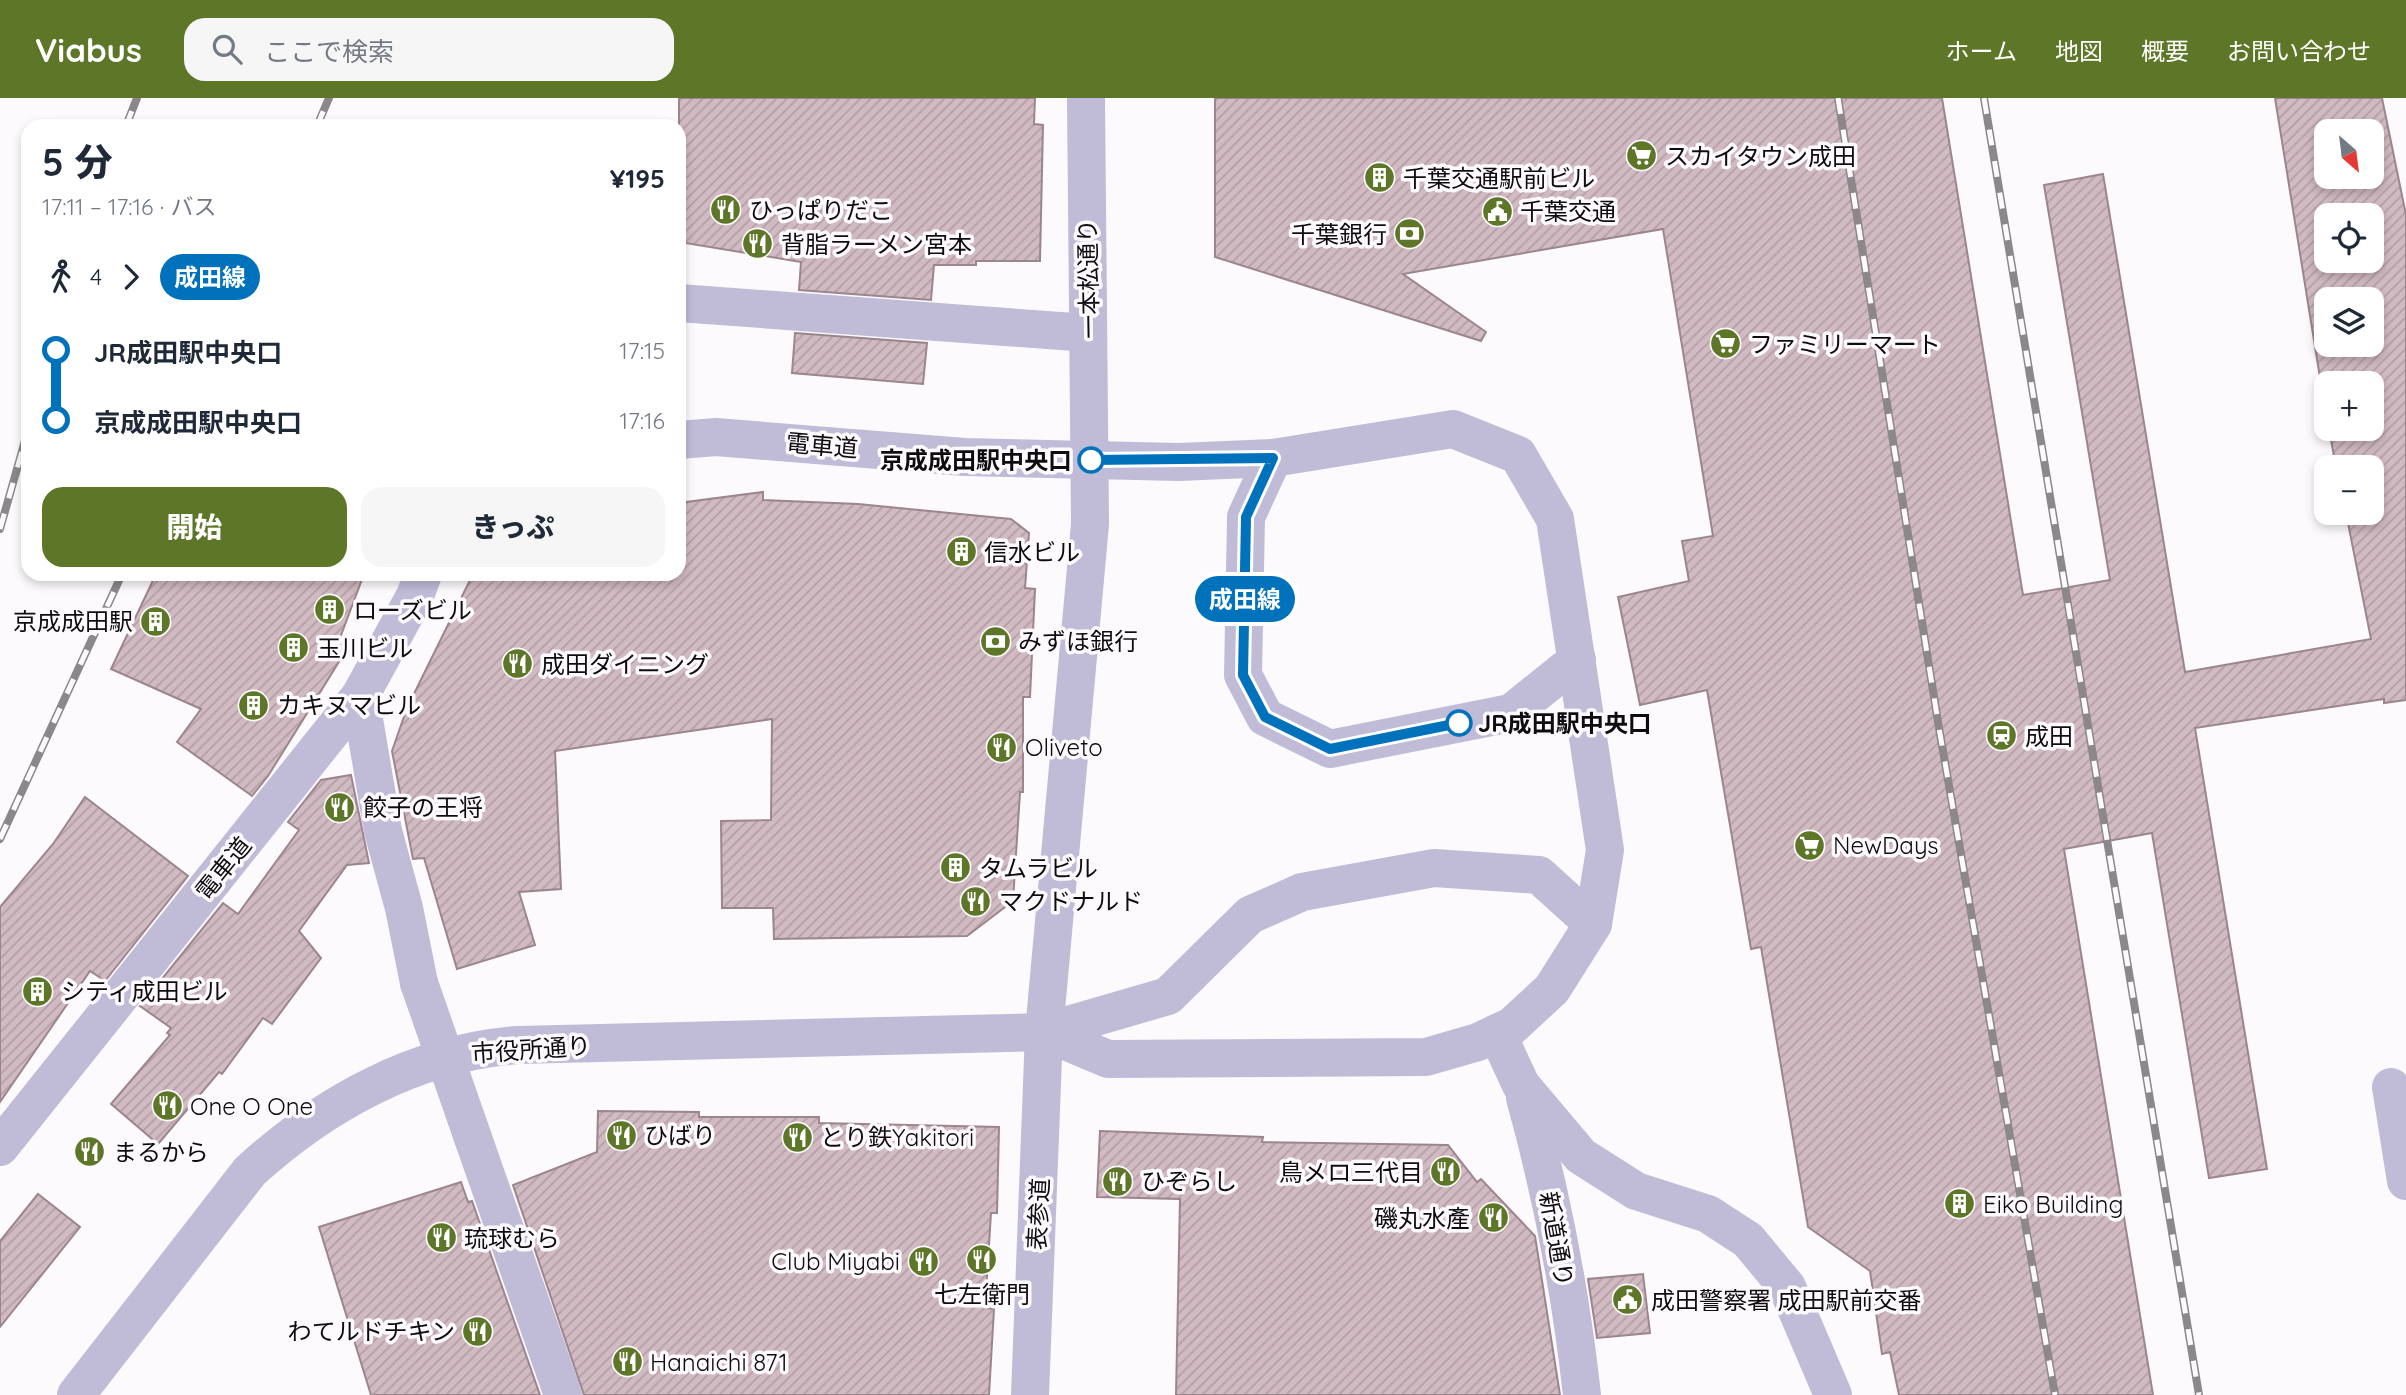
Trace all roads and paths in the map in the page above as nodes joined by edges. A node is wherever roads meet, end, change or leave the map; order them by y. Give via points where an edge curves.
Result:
1 (1086, 98) edge
2 (686, 304) edge
3 (1088, 333) junction
4 (686, 439) edge
5 (1273, 458) junction
6 (1091, 460) junction
7 (420, 581) edge
8 (1577, 660) junction
9 (360, 695) junction
10 (1593, 924) junction
11 (1044, 1032) junction
12 (1497, 1032) junction
13 (1521, 1086) junction
14 (2391, 1087) dead end
15 (0, 1147) edge
16 (2406, 1181) edge
17 (76, 1395) edge
18 (563, 1395) edge
19 (1030, 1395) edge
20 (1582, 1395) edge
21 (1833, 1395) edge

1 - 3 street, 一本松通り
2 - 3 street
3 - 6 street, 一本松通り
4 - 6 street, 電車道 via 716,437 965,457
5 - 6 street
5 - 8 street via 1452,429 1518,455 1555,519
5 - 8 street via 1246,517 1243,675 1265,717 1330,749 1511,713
6 - 11 street, 一本松通り via 1090,524
7 - 9 street, 電車道
8 - 10 street via 1605,850
9 - 15 street, 電車道
9 - 18 street, bridge via 383,831 419,983
10 - 11 street via 1539,875 1434,869 1301,892 1250,915 1168,996
10 - 12 street via 1552,989 1512,1026
11 - 12 street via 1108,1059 1426,1057
11 - 17 street, 市役所通り via 518,1045 482,1048 411,1070 337,1104 250,1171
11 - 19 street, 表参道
12 - 13 street
13 - 20 street, 新道通り via 1545,1173
13 - 21 street via 1581,1156 1636,1191 1708,1214 1748,1240 1787,1287
14 - 16 street

